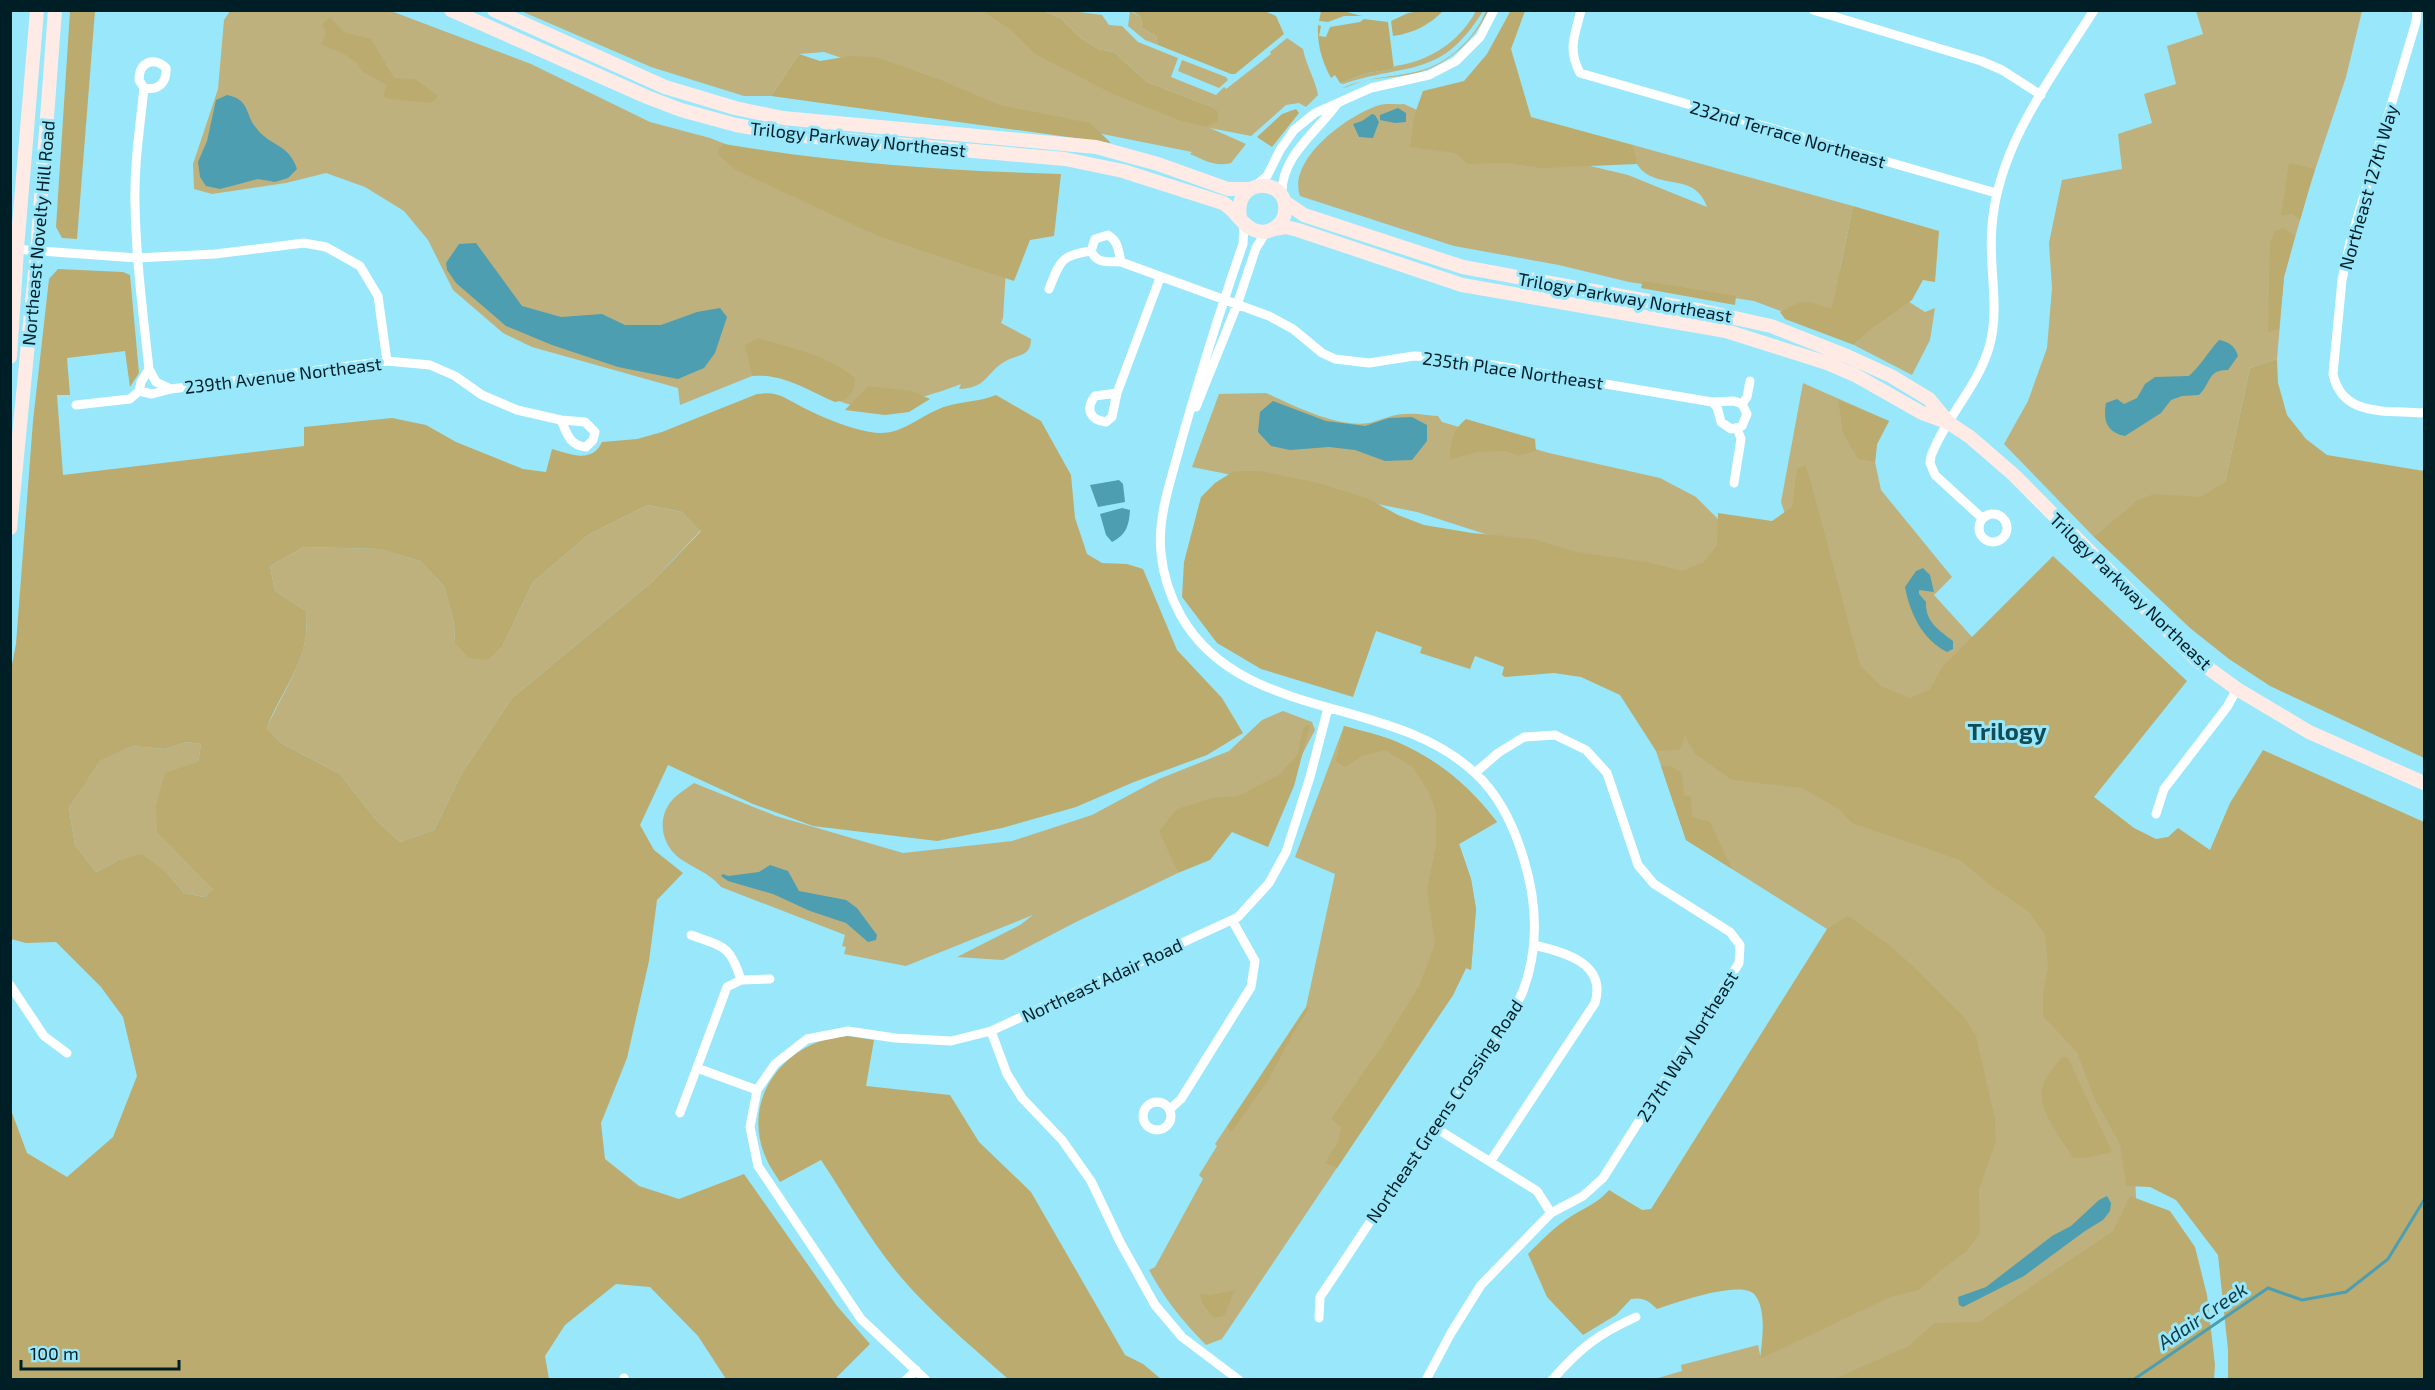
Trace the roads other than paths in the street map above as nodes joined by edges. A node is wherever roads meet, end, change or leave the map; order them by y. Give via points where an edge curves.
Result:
1 (37, 10) edge
2 (55, 10) edge
3 (451, 10) edge
4 (494, 10) edge
5 (1494, 10) edge
6 (1581, 10) edge
7 (1813, 10) edge
8 (2094, 10) edge
9 (2417, 10) edge
10 (144, 88) dead end
11 (2041, 95) junction
12 (1337, 104) junction
13 (1252, 188) junction
14 (1996, 193) junction
15 (1283, 199) junction
16 (1242, 220) junction
17 (1270, 230) junction
18 (14, 249) edge
19 (37, 251) junction
20 (1091, 251) junction
21 (137, 258) junction
22 (1121, 262) junction
23 (1160, 278) junction
24 (1049, 289) dead end
25 (1223, 300) junction
26 (1237, 305) junction
27 (10, 357) edge
28 (387, 361) junction
29 (148, 369) junction
30 (1750, 381) dead end
31 (171, 389) junction
32 (139, 391) junction
33 (1117, 393) dead end
34 (1712, 402) junction
35 (1742, 404) junction
36 (76, 405) dead end
37 (2424, 412) edge
38 (561, 420) dead end
39 (1949, 423) junction
40 (1737, 428) junction
41 (1180, 448) junction
42 (1734, 483) dead end
43 (1982, 518) dead end
44 (10, 528) edge
45 (2237, 689) junction
46 (1328, 708) junction
47 (1475, 773) junction
48 (2424, 783) edge
49 (2156, 814) dead end
50 (1232, 920) junction
51 (692, 935) dead end
52 (1534, 945) junction
53 (770, 979) dead end
54 (741, 980) junction
55 (10, 985) edge
56 (991, 1031) junction
57 (67, 1053) dead end
58 (697, 1068) junction
59 (757, 1090) junction
60 (1170, 1110) dead end
61 (680, 1113) dead end
62 (1434, 1127) junction
63 (1490, 1162) junction
64 (1551, 1213) junction
65 (1636, 1317) dead end
66 (1319, 1318) dead end
67 (916, 1370) junction
68 (906, 1380) edge
69 (926, 1380) edge
70 (1239, 1380) edge
71 (1426, 1380) edge
72 (1552, 1380) edge

1 - 18 street, Northeast Novelty Hill Road
2 - 19 street, Northeast Novelty Hill Road
3 - 16 street, Trilogy Parkway Northeast via 655,100 736,125 792,135 1065,159 1123,171 1223,203
4 - 13 street, Trilogy Parkway Northeast via 665,87 735,108 792,119 1096,147 1228,189
5 - 12 street via 1480,37 1456,61 1429,75 1371,88
6 - 14 street, 232nd Terrace Northeast via 1572,46 1573,60 1581,73
7 - 11 street via 1981,61
8 - 11 street
9 - 37 street, Northeast 127th Way via 2350,242 2342,280 2333,374 2336,389 2359,408
10 - 21 street via 136,153
11 - 14 street via 2006,160
12 - 13 street via 1323,108 1294,130 1267,176
12 - 15 street via 1286,168 1281,184
13 - 15 street via 1270,186
13 - 16 street via 1240,201
14 - 39 street via 1991,228 1994,313 1990,343 1974,383
15 - 17 street via 1284,216
15 - 39 street, Trilogy Parkway Northeast via 1304,215 1463,267 1771,326 1891,376 1929,399
16 - 17 street via 1258,232
16 - 25 street, Northeast Greens Crossing Road via 1243,244
17 - 26 street, Northeast Greens Crossing Road via 1256,248
17 - 39 street, Trilogy Parkway Northeast via 1298,230 1462,285 1726,331 1827,363 1922,414
18 - 19 street
18 - 27 street, Northeast Novelty Hill Road
19 - 21 street
19 - 44 street, Northeast Novelty Hill Road
20 - 22 street, 235th Place Northeast via 1099,261
20 - 22 street via 1095,239 1108,235 1118,245
20 - 24 street via 1070,255 1060,263
21 - 28 street via 304,243 326,247 360,266 378,296
21 - 29 street
22 - 23 street, 235th Place Northeast
23 - 25 street, 235th Place Northeast
23 - 33 street
25 - 26 street, 235th Place Northeast
25 - 41 street, Northeast Greens Crossing Road
26 - 34 street, 235th Place Northeast via 1285,324 1335,359 1369,363 1431,356
26 - 41 street, Northeast Greens Crossing Road
28 - 31 street, 239th Avenue Northeast
28 - 38 street, 239th Avenue Northeast via 430,365 517,410
29 - 31 street, 239th Avenue Northeast via 156,382
29 - 32 street
30 - 35 street
31 - 32 street, 239th Avenue Northeast via 152,394
32 - 36 street, 239th Avenue Northeast via 130,399
34 - 35 street, 235th Place Northeast
34 - 40 street via 1721,422 1731,429
35 - 40 street via 1747,414
39 - 43 street via 1931,456 1932,470
39 - 45 street, Trilogy Parkway Northeast via 2014,475 2197,660
40 - 42 street via 1742,439
41 - 46 street, Northeast Greens Crossing Road via 1163,510 1160,551 1175,605 1186,625 1202,646 1239,676
45 - 48 street, Trilogy Parkway Northeast via 2309,732
45 - 49 street via 2164,789
46 - 47 street, Northeast Greens Crossing Road via 1418,736
46 - 50 street, Northeast Adair Road via 1286,852 1269,883
47 - 52 street, Northeast Greens Crossing Road via 1506,816 1521,848 1534,900
47 - 64 street, 237th Way Northeast via 1524,737 1555,735 1586,750 1607,773 1644,874 1730,932 1740,945 1739,963 1603,1178 1583,1196
50 - 56 street, Northeast Adair Road
50 - 60 street via 1255,961 1251,987 1181,1099
51 - 54 street via 725,948 735,958
52 - 62 street, Northeast Greens Crossing Road via 1522,993 1495,1041
52 - 63 street via 1568,955 1587,966 1594,974 1598,992 1595,1003
53 - 54 street
54 - 58 street via 727,987
55 - 57 street via 44,1036
56 - 59 street, Northeast Adair Road via 951,1041 848,1031 807,1040 775,1064
56 - 70 street via 1007,1074 1022,1098 1062,1140 1091,1181 1155,1305 1182,1337
58 - 59 street
58 - 61 street
59 - 67 street via 750,1127 758,1166 861,1319
62 - 63 street
62 - 66 street, Northeast Greens Crossing Road via 1320,1297
63 - 64 street via 1537,1191
64 - 71 street, 237th Way Northeast via 1481,1285
65 - 72 street via 1584,1345
67 - 68 street
67 - 69 street

